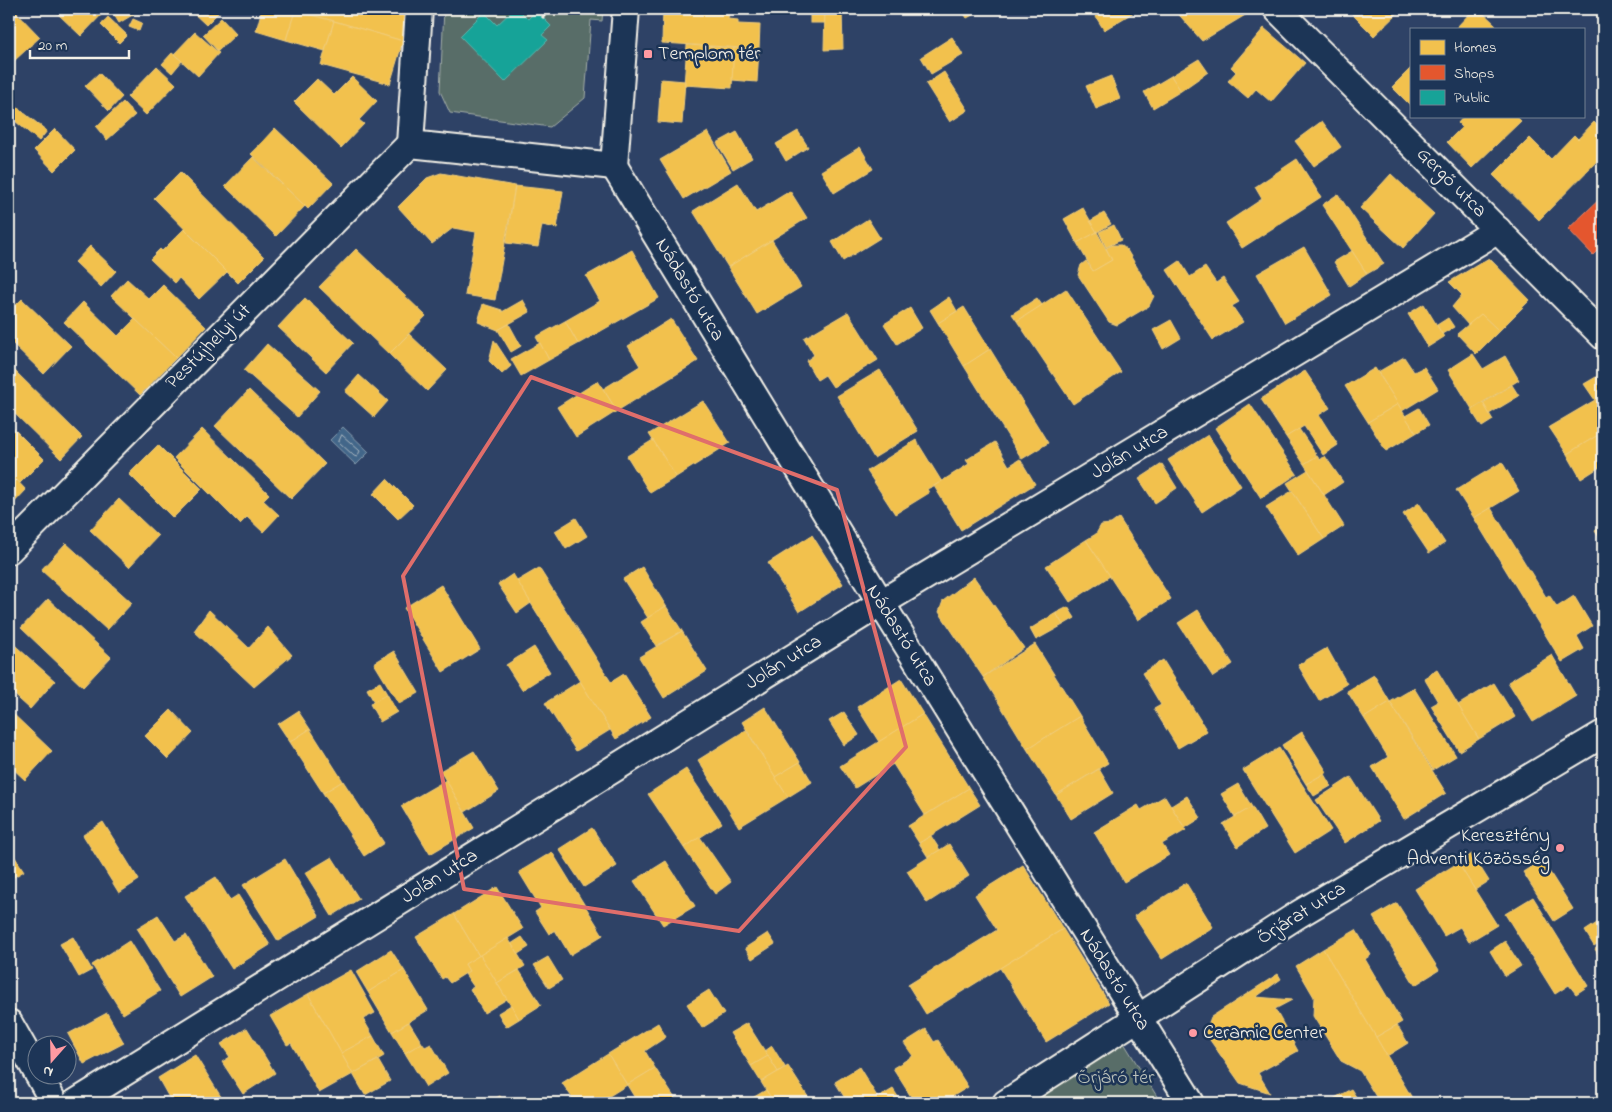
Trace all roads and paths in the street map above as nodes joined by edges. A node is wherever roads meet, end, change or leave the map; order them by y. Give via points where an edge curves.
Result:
1 (419, 9) edge
2 (550, 9) edge
3 (626, 9) edge
4 (1277, 9) edge
5 (542, 18) dead end
6 (410, 144) junction
7 (614, 166) junction
8 (1498, 230) junction
9 (1603, 336) edge
10 (9, 550) edge
11 (881, 603) junction
12 (1603, 734) edge
13 (1137, 1018) junction
14 (9, 1023) edge
15 (28, 1056) edge
16 (44, 1084) edge
17 (54, 1103) edge
18 (75, 1103) edge
19 (1006, 1103) edge
20 (1192, 1103) edge

1 - 6 street
2 - 5 path
3 - 7 street
4 - 8 street, Gergő utca
6 - 7 street
6 - 10 street, Pestújhelyi út
7 - 11 street, Nádastó utca
8 - 9 street, Gergő utca
8 - 11 street, Jolán utca
11 - 13 street, Nádastó utca
11 - 18 street, Jolán utca
12 - 13 street, Őrjárat utca via 1299,914
13 - 19 street, Őrjárat utca
13 - 20 street, Nádastó utca
14 - 15 street
16 - 17 street

